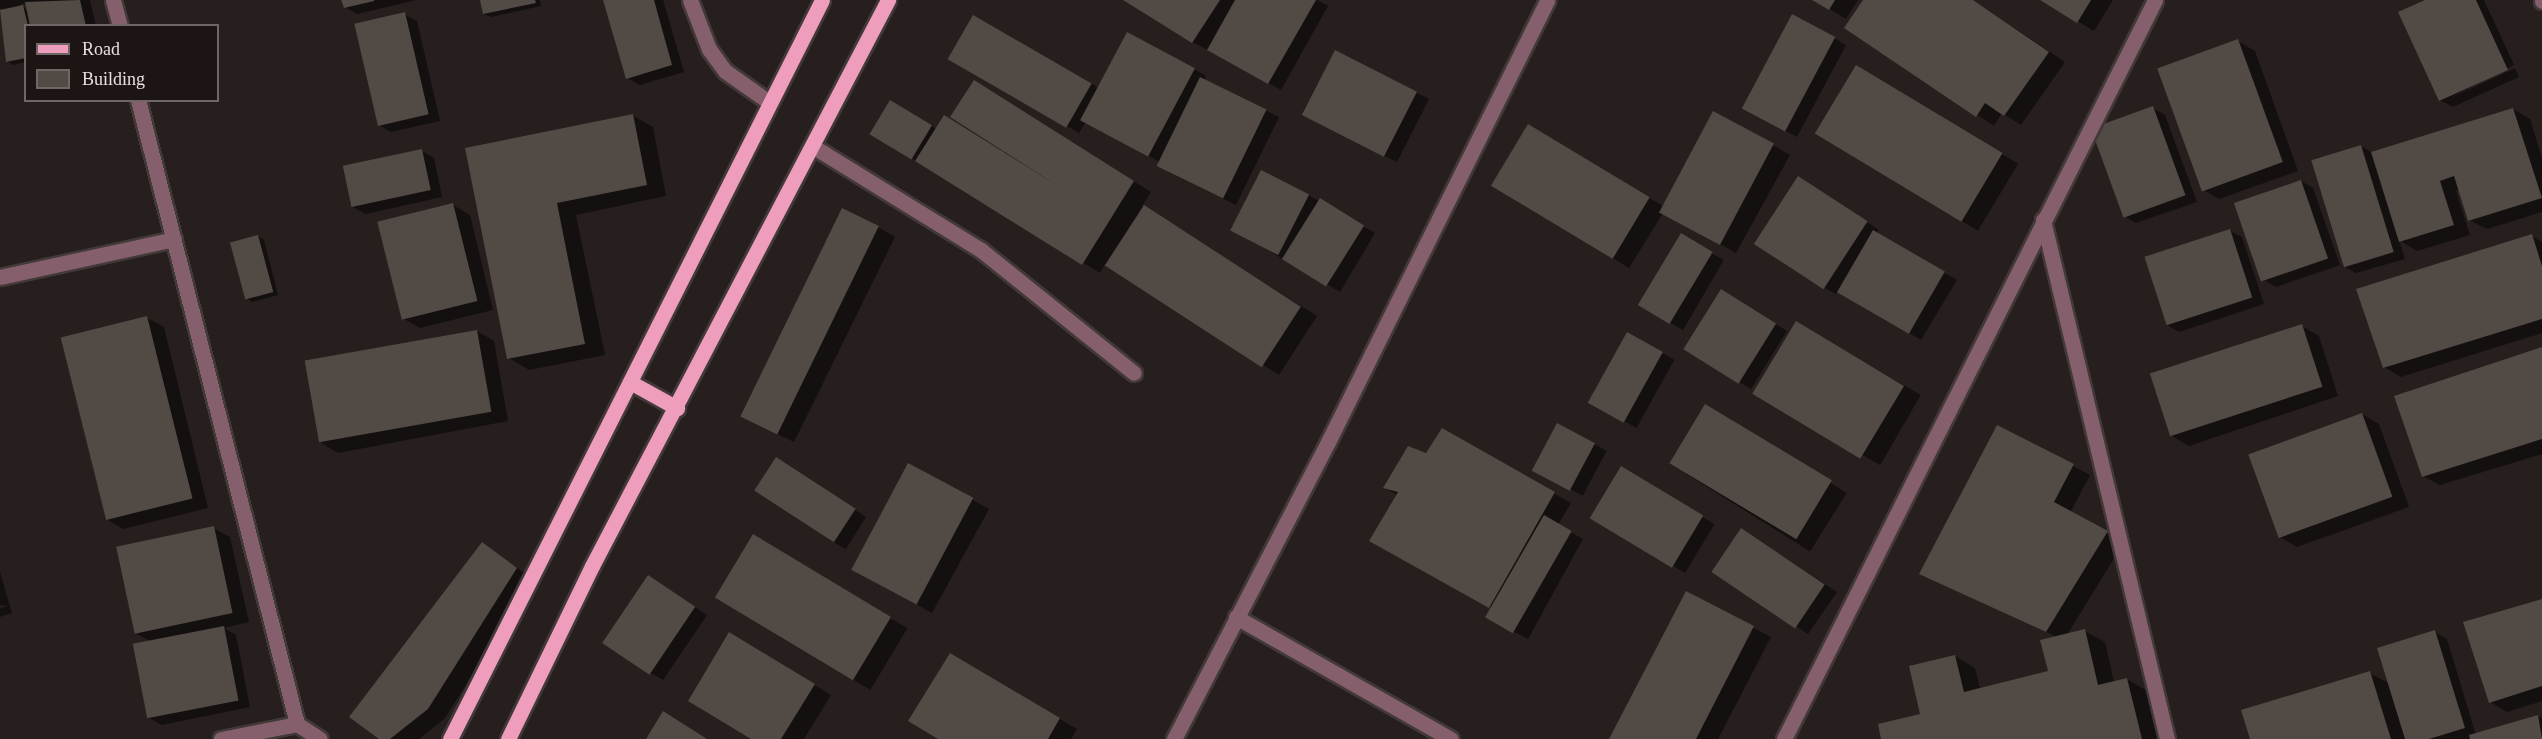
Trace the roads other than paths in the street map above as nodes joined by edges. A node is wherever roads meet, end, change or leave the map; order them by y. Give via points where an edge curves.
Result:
1 (113, 0) edge
2 (690, 0) edge
3 (822, 0) edge
4 (888, 0) edge
5 (1547, 0) edge
6 (2155, 0) edge
7 (119, 24) edge
8 (139, 102) edge
9 (769, 102) junction
10 (814, 147) junction
11 (2043, 220) junction
12 (174, 239) junction
13 (0, 277) edge
14 (1134, 373) dead end
15 (630, 382) junction
16 (677, 408) junction
17 (1236, 617) junction
18 (297, 724) junction
19 (221, 739) edge
20 (320, 739) edge
21 (450, 739) edge
22 (508, 739) edge
23 (1174, 739) edge
24 (1451, 739) edge
25 (1784, 739) edge
26 (2167, 739) edge

1 - 7 street
2 - 9 street via 709,49 725,70
3 - 9 main road
4 - 10 main road
5 - 17 street via 1328,442
6 - 11 street
8 - 12 street
9 - 15 main road
10 - 14 street via 981,250
10 - 16 main road
11 - 25 street
11 - 26 street
12 - 13 street
12 - 18 street
15 - 16 main road
15 - 21 main road
16 - 22 main road via 592,566
17 - 23 street
17 - 24 street
18 - 19 street
18 - 20 street

